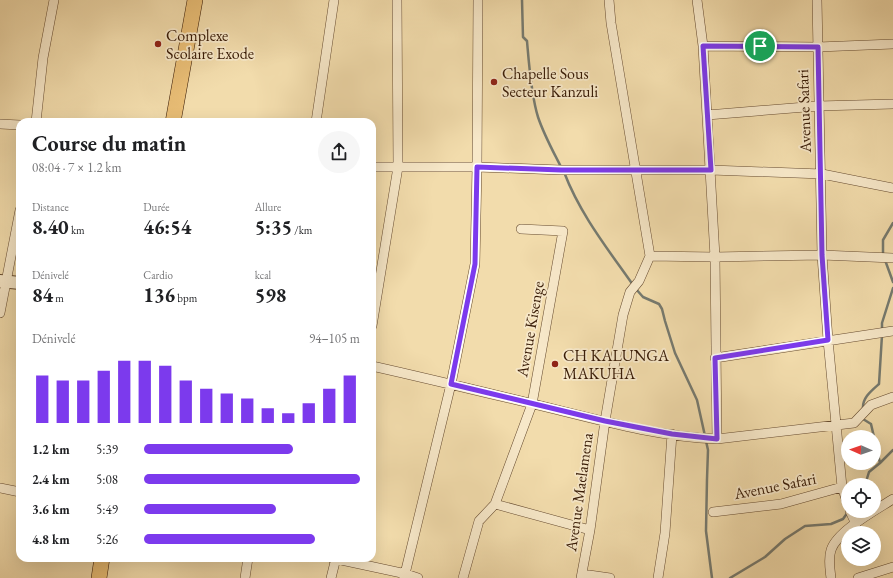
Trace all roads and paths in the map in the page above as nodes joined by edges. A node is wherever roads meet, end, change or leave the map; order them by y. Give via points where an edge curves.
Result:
1 (54, 0) edge
2 (194, 0) edge
3 (334, 0) edge
4 (397, 0) edge
5 (478, 0) edge
6 (609, 0) edge
7 (697, 0) edge
8 (817, 0) edge
9 (893, 44) edge
10 (703, 46) junction
11 (818, 47) junction
12 (893, 104) edge
13 (818, 106) junction
14 (707, 115) junction
15 (36, 118) edge
16 (174, 118) edge
17 (317, 118) edge
18 (0, 124) edge
19 (16, 125) edge
20 (376, 167) edge
21 (398, 167) junction
22 (477, 167) junction
23 (635, 170) junction
24 (711, 170) junction
25 (822, 174) junction
26 (893, 188) edge
27 (16, 227) edge
28 (521, 229) dead end
29 (822, 255) junction
30 (650, 256) junction
31 (715, 257) junction
32 (887, 258) edge
33 (3, 281) edge
34 (16, 283) edge
35 (376, 302) edge
36 (0, 313) edge
37 (889, 332) edge
38 (828, 340) junction
39 (715, 358) junction
40 (376, 367) edge
41 (451, 384) junction
42 (893, 397) edge
43 (532, 404) junction
44 (605, 421) junction
45 (836, 424) junction
46 (672, 434) junction
47 (710, 438) junction
48 (841, 478) edge
49 (841, 487) edge
50 (0, 488) edge
51 (16, 491) edge
52 (893, 499) edge
53 (496, 504) junction
54 (713, 512) dead end
55 (854, 518) edge
56 (856, 524) junction
57 (590, 530) junction
58 (101, 562) edge
59 (247, 562) edge
60 (335, 562) edge
61 (351, 562) edge
62 (893, 567) edge
63 (405, 576) edge
64 (582, 576) edge
65 (99, 578) edge
66 (245, 578) edge
67 (331, 578) edge
68 (418, 578) edge
69 (463, 578) edge
70 (610, 578) edge
71 (658, 578) edge
72 (831, 578) edge
73 (858, 578) edge

1 - 15 street via 43,58
2 - 16 main road
3 - 17 street
4 - 21 street
5 - 22 street
6 - 23 street
7 - 10 street
8 - 11 street, Avenue Safari
9 - 11 street
10 - 11 street
10 - 14 street
11 - 13 street, Avenue Safari
12 - 13 street
13 - 14 street
13 - 25 street, Avenue Safari
14 - 24 street
18 - 19 street
20 - 21 street
21 - 22 street
21 - 35 street
22 - 23 street
22 - 41 street via 475,264
23 - 24 street
23 - 30 street
24 - 25 street
24 - 31 street
25 - 26 street
25 - 29 street, Avenue Safari
27 - 33 street
28 - 43 street, Avenue Kisenge via 563,231
29 - 31 street
29 - 32 street
29 - 38 street, Avenue Safari
30 - 31 street
30 - 44 street, Avenue Maelamena via 639,281 630,292 623,315
31 - 39 street
33 - 34 street
33 - 36 street
37 - 38 street
38 - 39 street
38 - 45 street, Avenue Safari
39 - 47 street
40 - 41 street
41 - 43 street
41 - 63 street
42 - 45 street via 871,405 854,423
43 - 44 street
43 - 53 street, Avenue Kisenge
44 - 46 street
44 - 57 street, Avenue Maelamena
45 - 47 street
45 - 48 street, Avenue Safari
46 - 47 street
46 - 71 street via 665,533
49 - 54 street, Avenue Safari via 781,504
50 - 51 street
52 - 56 street
53 - 57 street
53 - 69 street, Avenue Kisenge via 479,521
55 - 56 street, Avenue Safari
56 - 72 street via 840,536 831,548
57 - 64 street, Avenue Maelamena
58 - 65 main road
59 - 66 street
60 - 67 street
61 - 63 street
62 - 73 street
63 - 68 street
64 - 70 street

